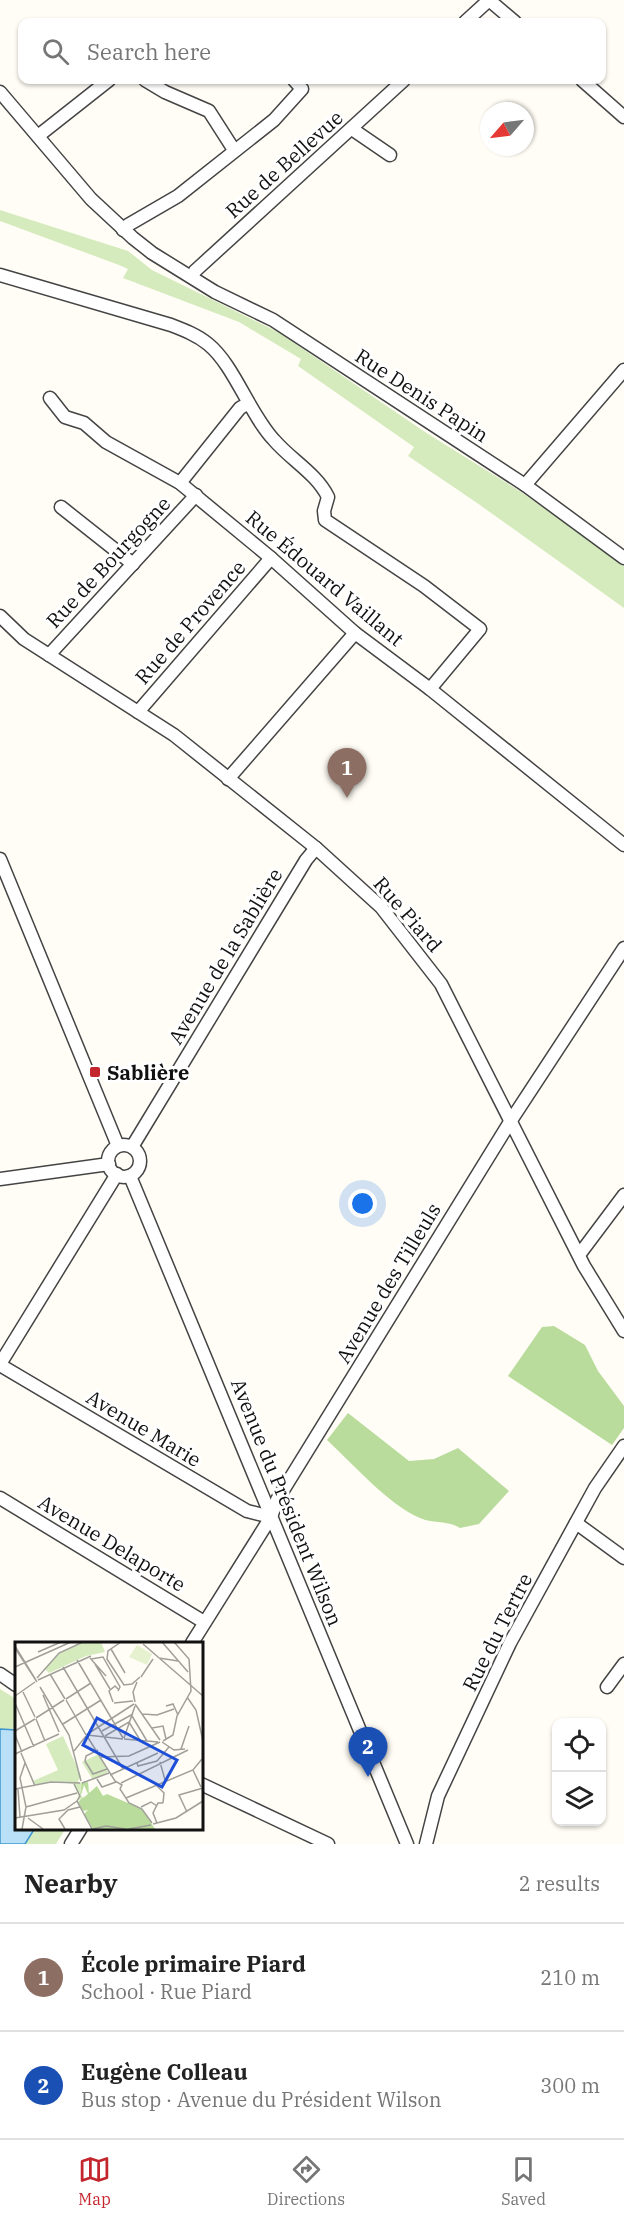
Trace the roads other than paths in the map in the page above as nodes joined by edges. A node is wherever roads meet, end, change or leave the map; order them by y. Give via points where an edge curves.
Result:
1 (489, 0) edge
2 (469, 18) edge
3 (510, 18) edge
4 (104, 84) edge
5 (152, 84) edge
6 (298, 84) edge
7 (400, 84) edge
8 (587, 84) edge
9 (0, 93) edge
10 (624, 117) edge
11 (352, 129) junction
12 (38, 136) junction
13 (234, 150) junction
14 (390, 155) dead end
15 (123, 230) junction
16 (0, 275) edge
17 (192, 277) junction
18 (624, 370) edge
19 (50, 398) dead end
20 (248, 404) junction
21 (180, 483) junction
22 (525, 484) junction
23 (196, 495) junction
24 (60, 507) dead end
25 (271, 558) junction
26 (624, 558) edge
27 (133, 564) junction
28 (0, 616) edge
29 (355, 633) junction
30 (49, 656) junction
31 (430, 689) junction
32 (138, 712) junction
33 (228, 778) junction
34 (624, 845) edge
35 (316, 848) junction
36 (0, 859) edge
37 (624, 948) edge
38 (510, 1122) junction
39 (118, 1146) junction
40 (132, 1147) junction
41 (118, 1171) junction
42 (0, 1179) edge
43 (624, 1195) edge
44 (579, 1255) junction
45 (624, 1331) edge
46 (0, 1365) edge
47 (624, 1446) edge
48 (0, 1498) edge
49 (271, 1517) junction
50 (576, 1523) junction
51 (624, 1558) edge
52 (204, 1622) junction
53 (193, 1642) edge
54 (624, 1664) edge
55 (0, 1674) edge
56 (15, 1684) edge
57 (607, 1687) dead end
58 (202, 1784) edge
59 (80, 1829) edge
60 (71, 1844) edge
61 (328, 1844) edge
62 (407, 1844) edge
63 (426, 1844) edge

1 - 2 street
1 - 3 street
4 - 12 street
5 - 13 street via 209,111
6 - 13 street via 302,89 274,120
7 - 11 street, Rue de Bellevue
8 - 10 street
9 - 12 street, Rue Denis Papin
11 - 14 street
11 - 17 street, Rue de Bellevue
12 - 15 street, Rue Denis Papin
13 - 15 street via 178,196
15 - 17 street, Rue Denis Papin
16 - 20 street via 193,334 223,361
17 - 22 street, Rue Denis Papin via 273,320
18 - 22 street
19 - 21 street, Rue Édouard Vaillant via 65,417 84,423 106,442
20 - 21 street, Rue de Bourgogne via 240,408
20 - 31 street via 273,440 322,486 328,497 325,520 480,629
21 - 23 street, Rue Édouard Vaillant
22 - 26 street, Rue Denis Papin
23 - 25 street, Rue Édouard Vaillant
23 - 27 street, Rue de Bourgogne
24 - 27 street
25 - 29 street, Rue Édouard Vaillant
25 - 32 street, Rue de Provence
27 - 30 street, Rue de Bourgogne
28 - 30 street, Rue Piard
29 - 31 street, Rue Édouard Vaillant
29 - 33 street
30 - 32 street, Rue Piard
31 - 34 street, Rue Édouard Vaillant
32 - 33 street, Rue Piard
33 - 35 street, Rue Piard
35 - 38 street, Rue Piard via 381,907 441,984
35 - 40 street, Avenue de la Sablière
36 - 39 street
37 - 38 street, Avenue des Tilleuls
38 - 44 street, Rue Piard
38 - 49 street, Avenue des Tilleuls via 277,1500
39 - 40 street
39 - 41 street via 110,1154
40 - 41 street via 139,1155 138,1169
41 - 42 street
41 - 46 street
41 - 49 street, Avenue du Président Wilson
43 - 44 street
44 - 45 street, Rue Piard
46 - 49 street, Avenue Marie via 247,1511
47 - 50 street, Rue du Tertre
48 - 52 street, Avenue Delaporte
49 - 52 street, Avenue des Tilleuls
49 - 62 street, Avenue du Président Wilson
50 - 51 street
50 - 63 street, Rue du Tertre via 510,1643 438,1796
52 - 53 street, Avenue des Tilleuls
54 - 57 street
55 - 56 street
58 - 61 street
59 - 60 street

